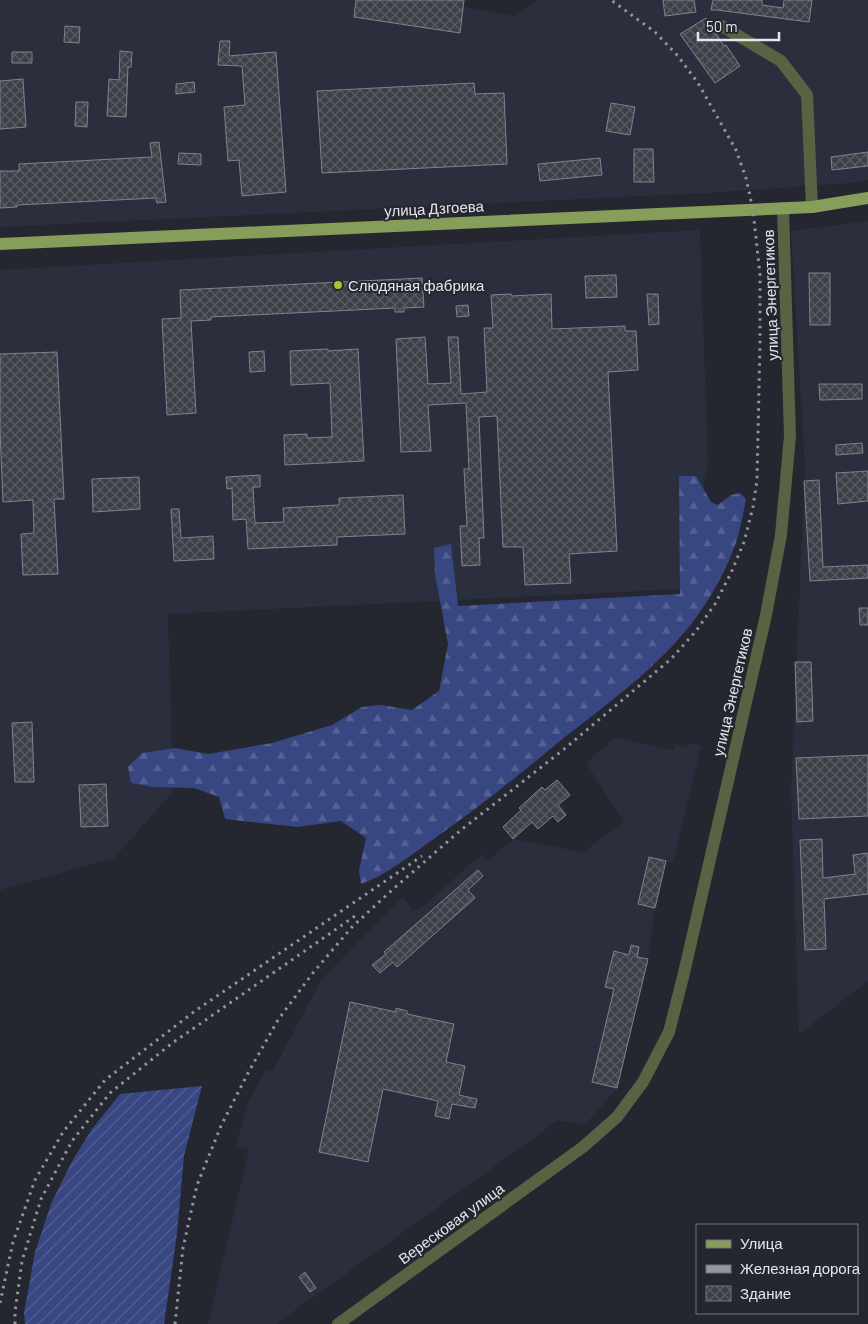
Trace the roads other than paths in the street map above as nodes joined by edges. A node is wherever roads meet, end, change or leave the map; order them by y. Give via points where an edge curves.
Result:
1 (722, 26) dead end
2 (868, 198) edge
3 (812, 207) junction
4 (783, 208) junction
5 (0, 244) edge
6 (583, 1148) joint
7 (338, 1324) edge

1 - 3 street via 781,61 806,96
2 - 3 main road, улица Дзгоева
3 - 4 main road, улица Дзгоева
4 - 5 main road, улица Дзгоева
4 - 6 street, улица Энергетиков via 790,436 781,535 766,616 669,1032 644,1082 617,1116
6 - 7 street, Вересковая улица

